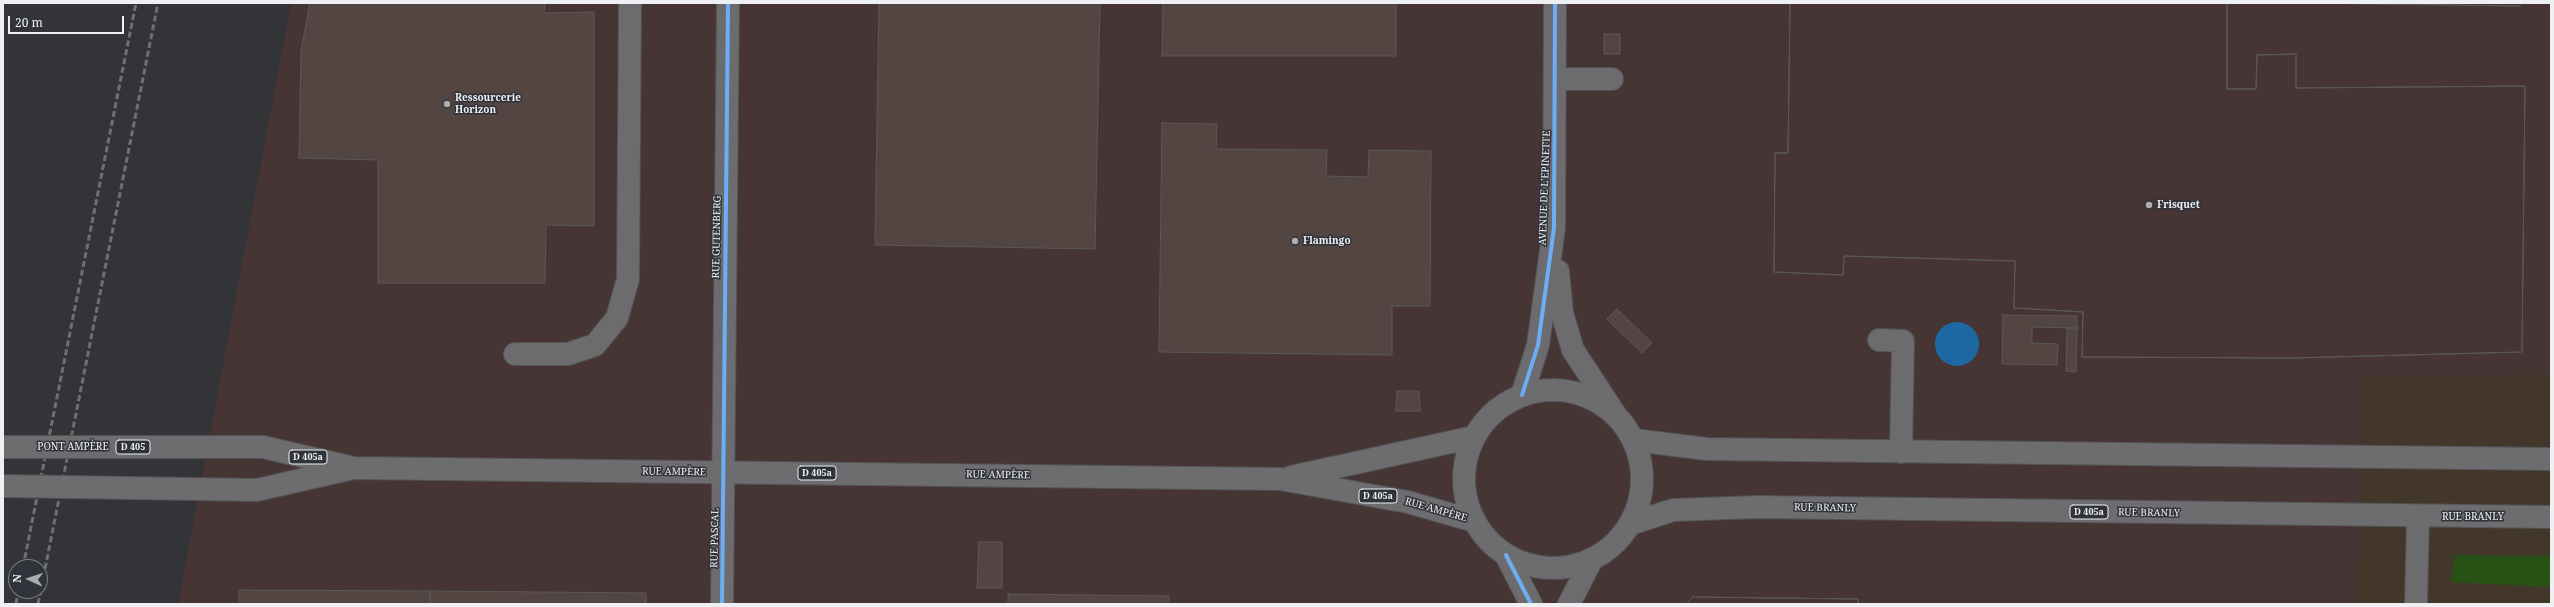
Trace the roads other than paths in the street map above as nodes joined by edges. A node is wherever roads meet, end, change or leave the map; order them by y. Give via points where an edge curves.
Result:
1 (630, 3) edge
2 (728, 3) edge
3 (1555, 3) edge
4 (1555, 79) junction
5 (1612, 79) dead end
6 (1554, 228) junction
7 (1879, 340) dead end
8 (515, 354) dead end
9 (1522, 395) junction
10 (1615, 414) junction
11 (1474, 437) junction
12 (1634, 440) junction
13 (3, 446) edge
14 (263, 447) joint
15 (1902, 452) junction
16 (2551, 459) edge
17 (354, 468) junction
18 (724, 472) junction
19 (1280, 479) junction
20 (3, 486) edge
21 (2418, 517) junction
22 (2551, 517) edge
23 (1474, 521) junction
24 (1630, 524) junction
25 (1506, 555) junction
26 (1592, 559) junction
27 (722, 604) edge
28 (1531, 604) edge
29 (1569, 604) edge
30 (2416, 604) edge

1 - 8 street via 628,280 617,318 595,345 568,354
2 - 18 street, RUE GUTENBERG
3 - 4 street, AVENUE DE L'EPINETTE
4 - 5 street
4 - 6 street, AVENUE DE L'EPINETTE
6 - 9 street, AVENUE DE L'EPINETTE via 1538,345
6 - 10 street, AVENUE DE L'EPINETTE via 1562,313 1573,350
7 - 15 street via 1903,341
9 - 10 main road via 1546,389 1571,391 1594,399
9 - 11 main road via 1503,405 1486,419
10 - 12 main road
11 - 19 main road, RUE AMPÈRE / D 405a
11 - 23 main road via 1464,465 1465,494
12 - 15 main road via 1707,449
12 - 24 main road via 1642,468 1640,497
13 - 14 main road, PONT AMPÈRE / D 405, bridge
14 - 17 main road, RUE AMPÈRE / D 405a
15 - 16 main road
17 - 18 main road, RUE AMPÈRE / D 405a
17 - 20 main road, bridge via 257,490
18 - 19 main road, RUE AMPÈRE / D 405a
18 - 27 street, RUE PASCAL
19 - 23 main road, RUE AMPÈRE / D 405a via 1408,502
21 - 22 main road, RUE BRANLY / D 405a
21 - 24 main road, RUE BRANLY / D 405a via 1757,507 1673,510
21 - 30 street
23 - 25 main road via 1488,540
24 - 26 main road via 1615,543
25 - 26 main road via 1528,565 1551,568 1574,566
25 - 28 street
26 - 29 street

